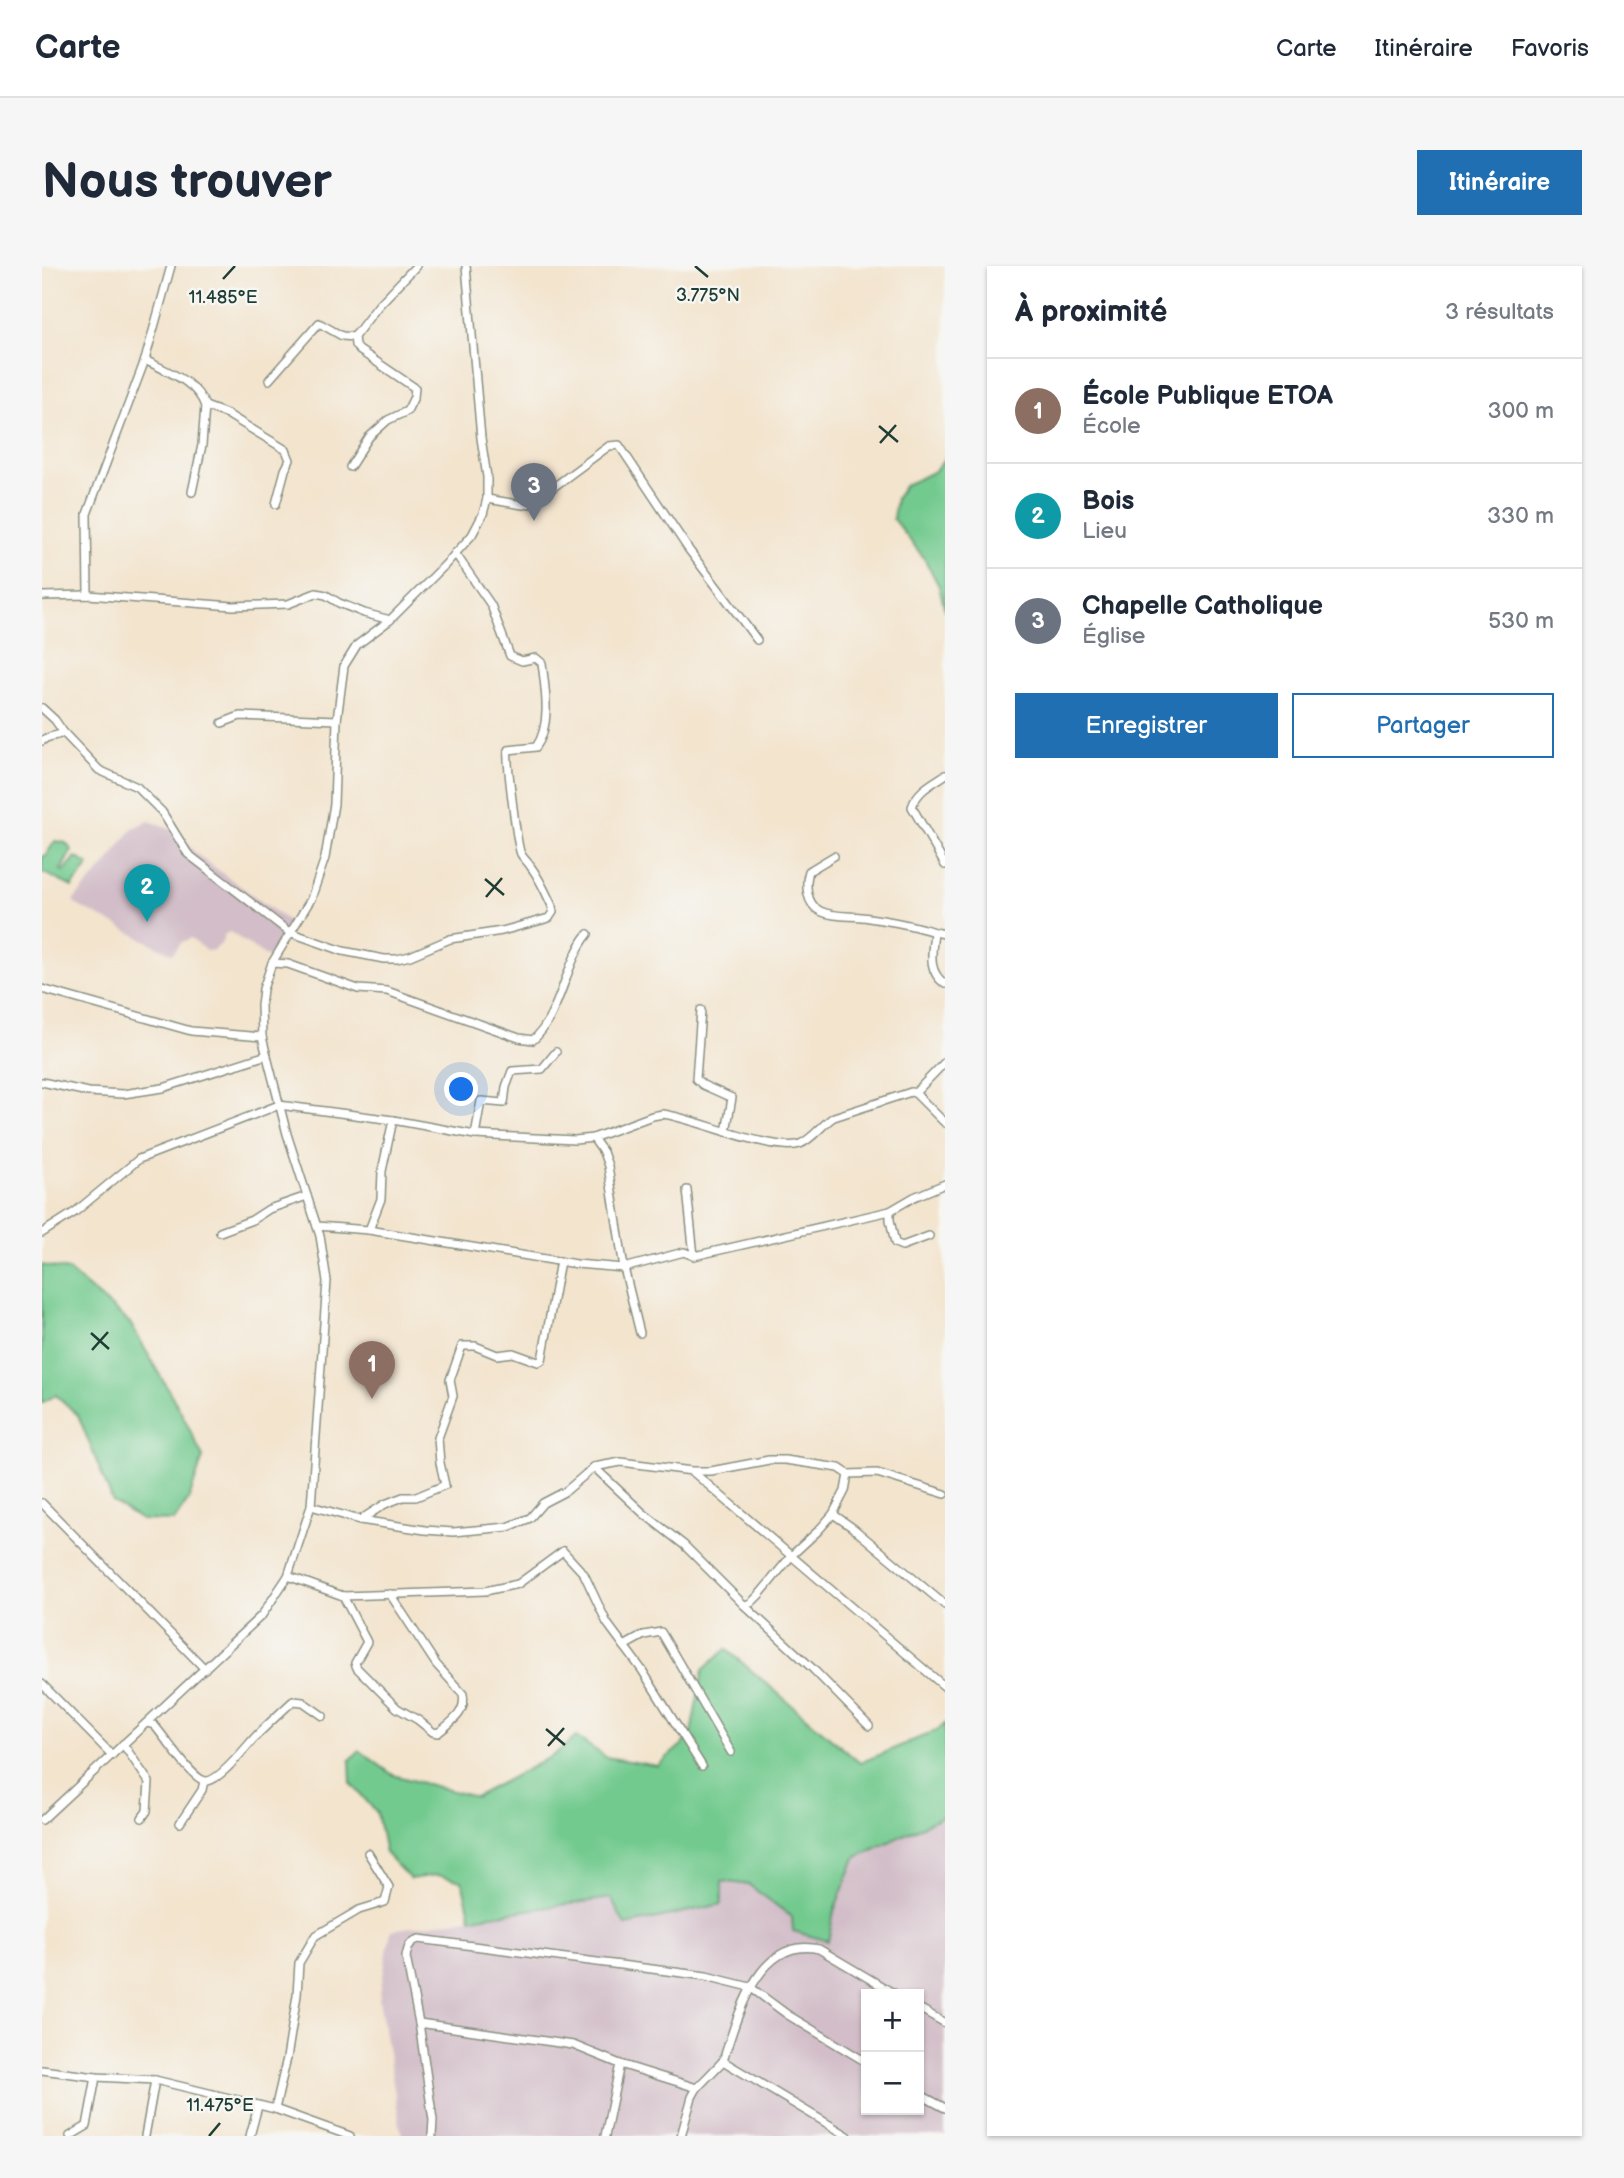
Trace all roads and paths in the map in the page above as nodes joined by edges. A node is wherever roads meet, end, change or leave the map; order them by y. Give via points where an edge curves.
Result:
1 (171, 266) edge
2 (416, 266) edge
3 (466, 266) edge
4 (354, 337) junction
5 (145, 360) junction
6 (269, 380) dead end
7 (205, 406) junction
8 (349, 467) dead end
9 (192, 492) dead end
10 (487, 499) junction
11 (276, 504) dead end
12 (455, 553) junction
13 (88, 595) junction
14 (42, 596) edge
15 (390, 620) junction
16 (757, 640) dead end
17 (42, 708) edge
18 (337, 720) junction
19 (222, 723) dead end
20 (64, 733) junction
21 (42, 741) edge
22 (945, 775) edge
23 (834, 856) dead end
24 (945, 866) edge
25 (289, 932) junction
26 (934, 932) junction
27 (588, 934) dead end
28 (945, 934) edge
29 (272, 962) junction
30 (945, 984) edge
31 (42, 989) edge
32 (701, 1010) dead end
33 (262, 1037) junction
34 (556, 1052) dead end
35 (267, 1055) junction
36 (945, 1062) edge
37 (42, 1082) edge
38 (915, 1093) junction
39 (279, 1105) junction
40 (393, 1120) junction
41 (945, 1123) edge
42 (726, 1132) junction
43 (475, 1135) junction
44 (593, 1138) junction
45 (945, 1184) edge
46 (687, 1190) dead end
47 (307, 1196) junction
48 (890, 1211) junction
49 (317, 1226) junction
50 (369, 1230) junction
51 (220, 1232) dead end
52 (42, 1233) edge
53 (929, 1236) dead end
54 (694, 1256) junction
55 (560, 1261) junction
56 (624, 1268) junction
57 (640, 1333) dead end
58 (594, 1467) junction
59 (692, 1471) junction
60 (848, 1474) junction
61 (945, 1494) edge
62 (42, 1503) edge
63 (311, 1506) junction
64 (833, 1514) junction
65 (360, 1520) junction
66 (792, 1555) junction
67 (288, 1576) junction
68 (390, 1594) junction
69 (344, 1596) junction
70 (744, 1605) junction
71 (945, 1605) edge
72 (624, 1646) junction
73 (205, 1669) junction
74 (42, 1684) edge
75 (945, 1687) edge
76 (323, 1716) dead end
77 (147, 1723) junction
78 (869, 1726) dead end
79 (123, 1744) junction
80 (731, 1752) dead end
81 (112, 1755) junction
82 (702, 1766) dead end
83 (204, 1781) junction
84 (43, 1818) edge
85 (142, 1818) dead end
86 (180, 1823) dead end
87 (368, 1853) dead end
88 (750, 1987) junction
89 (887, 1989) edge
90 (924, 2011) edge
91 (419, 2023) junction
92 (945, 2023) edge
93 (861, 2059) edge
94 (723, 2061) junction
95 (620, 2064) junction
96 (42, 2070) edge
97 (96, 2077) junction
98 (155, 2080) junction
99 (697, 2088) junction
100 (924, 2097) edge
101 (258, 2106) junction
102 (945, 2108) edge
103 (275, 2109) junction
104 (70, 2136) edge
105 (145, 2136) edge
106 (250, 2136) edge
107 (347, 2136) edge
108 (432, 2136) edge
109 (605, 2136) edge
110 (681, 2136) edge
111 (848, 2136) edge

1 - 5 street
2 - 4 street
3 - 10 street
4 - 6 street via 318,323
4 - 8 street via 359,350 415,388 407,411 369,437
5 - 7 street via 201,393
5 - 13 street via 87,514
7 - 9 street
7 - 11 street via 286,450 290,460
10 - 12 street via 471,535
10 - 16 street via 532,503 609,446 619,445 689,550
12 - 15 street
12 - 25 street via 491,606 510,656 522,662 536,658 542,663 545,722 539,744 508,750 506,755 519,852 553,912 549,918 450,939 397,959 343,951
13 - 14 street
13 - 15 street via 233,606 288,604 316,593
15 - 18 street via 348,657
17 - 20 street
18 - 19 street via 240,716
18 - 25 street via 328,845 311,899
20 - 21 street
20 - 25 street via 99,770 137,787 162,812 188,854
22 - 24 street via 921,791 912,807
23 - 26 street via 808,872 811,904 818,911
25 - 29 street
26 - 28 street
26 - 30 street via 932,970
27 - 29 street via 545,1026 533,1040 387,991 358,989
29 - 33 street via 263,989
31 - 33 street via 191,1031
32 - 42 street via 696,1079 732,1098
33 - 35 street
34 - 43 street via 542,1069 512,1071 504,1103 481,1101
35 - 37 street via 163,1087 123,1094
35 - 39 street
36 - 38 street
38 - 41 street
38 - 42 street via 834,1117 802,1144 776,1144
39 - 40 street
39 - 47 street
39 - 52 street via 139,1159
40 - 43 street
40 - 50 street via 381,1199
42 - 44 street via 663,1114
43 - 44 street
44 - 56 street via 608,1166
45 - 48 street
46 - 54 street
47 - 49 street
47 - 51 street
48 - 53 street via 895,1242 902,1246
48 - 54 street
49 - 50 street
49 - 63 street via 327,1281
50 - 55 street
54 - 56 street via 684,1252
55 - 56 street
55 - 65 street via 542,1360 462,1346 450,1380 453,1396 438,1438 445,1485 386,1504
56 - 57 street
58 - 59 street via 621,1462
58 - 65 street via 543,1503 530,1518 508,1527 425,1531
58 - 70 street via 684,1545
59 - 60 street via 769,1460 832,1467
59 - 66 street
60 - 61 street via 877,1473
60 - 64 street
62 - 73 street
63 - 65 street
63 - 67 street
64 - 66 street
64 - 71 street
66 - 70 street via 759,1595
66 - 75 street
67 - 69 street
67 - 73 street via 262,1615
68 - 69 street
68 - 69 street via 436,1664 463,1694 463,1708 438,1733 397,1708 357,1668 355,1663 367,1642
68 - 72 street via 485,1591 518,1584 563,1551 584,1574 607,1623
70 - 78 street
72 - 80 street via 661,1632
72 - 82 street
73 - 77 street
74 - 81 street
76 - 83 street via 303,1702 293,1702 228,1766
77 - 79 street
77 - 83 street via 154,1725
79 - 81 street
79 - 85 street via 149,1782 147,1811
81 - 84 street
83 - 86 street
87 - 103 street via 389,1887 385,1902 341,1918 315,1936 299,1963 287,2058
88 - 89 street via 768,1965 789,1951 808,1947
88 - 91 street via 695,1975 419,1939 412,1941 406,1957
88 - 93 street
88 - 94 street
90 - 92 street
91 - 95 street via 573,2045
91 - 108 street
94 - 99 street
94 - 111 street
95 - 99 street
95 - 109 street
96 - 97 street
97 - 98 street
97 - 104 street via 88,2126
98 - 101 street
98 - 105 street
99 - 110 street
100 - 102 street
101 - 103 street
101 - 106 street
103 - 107 street

